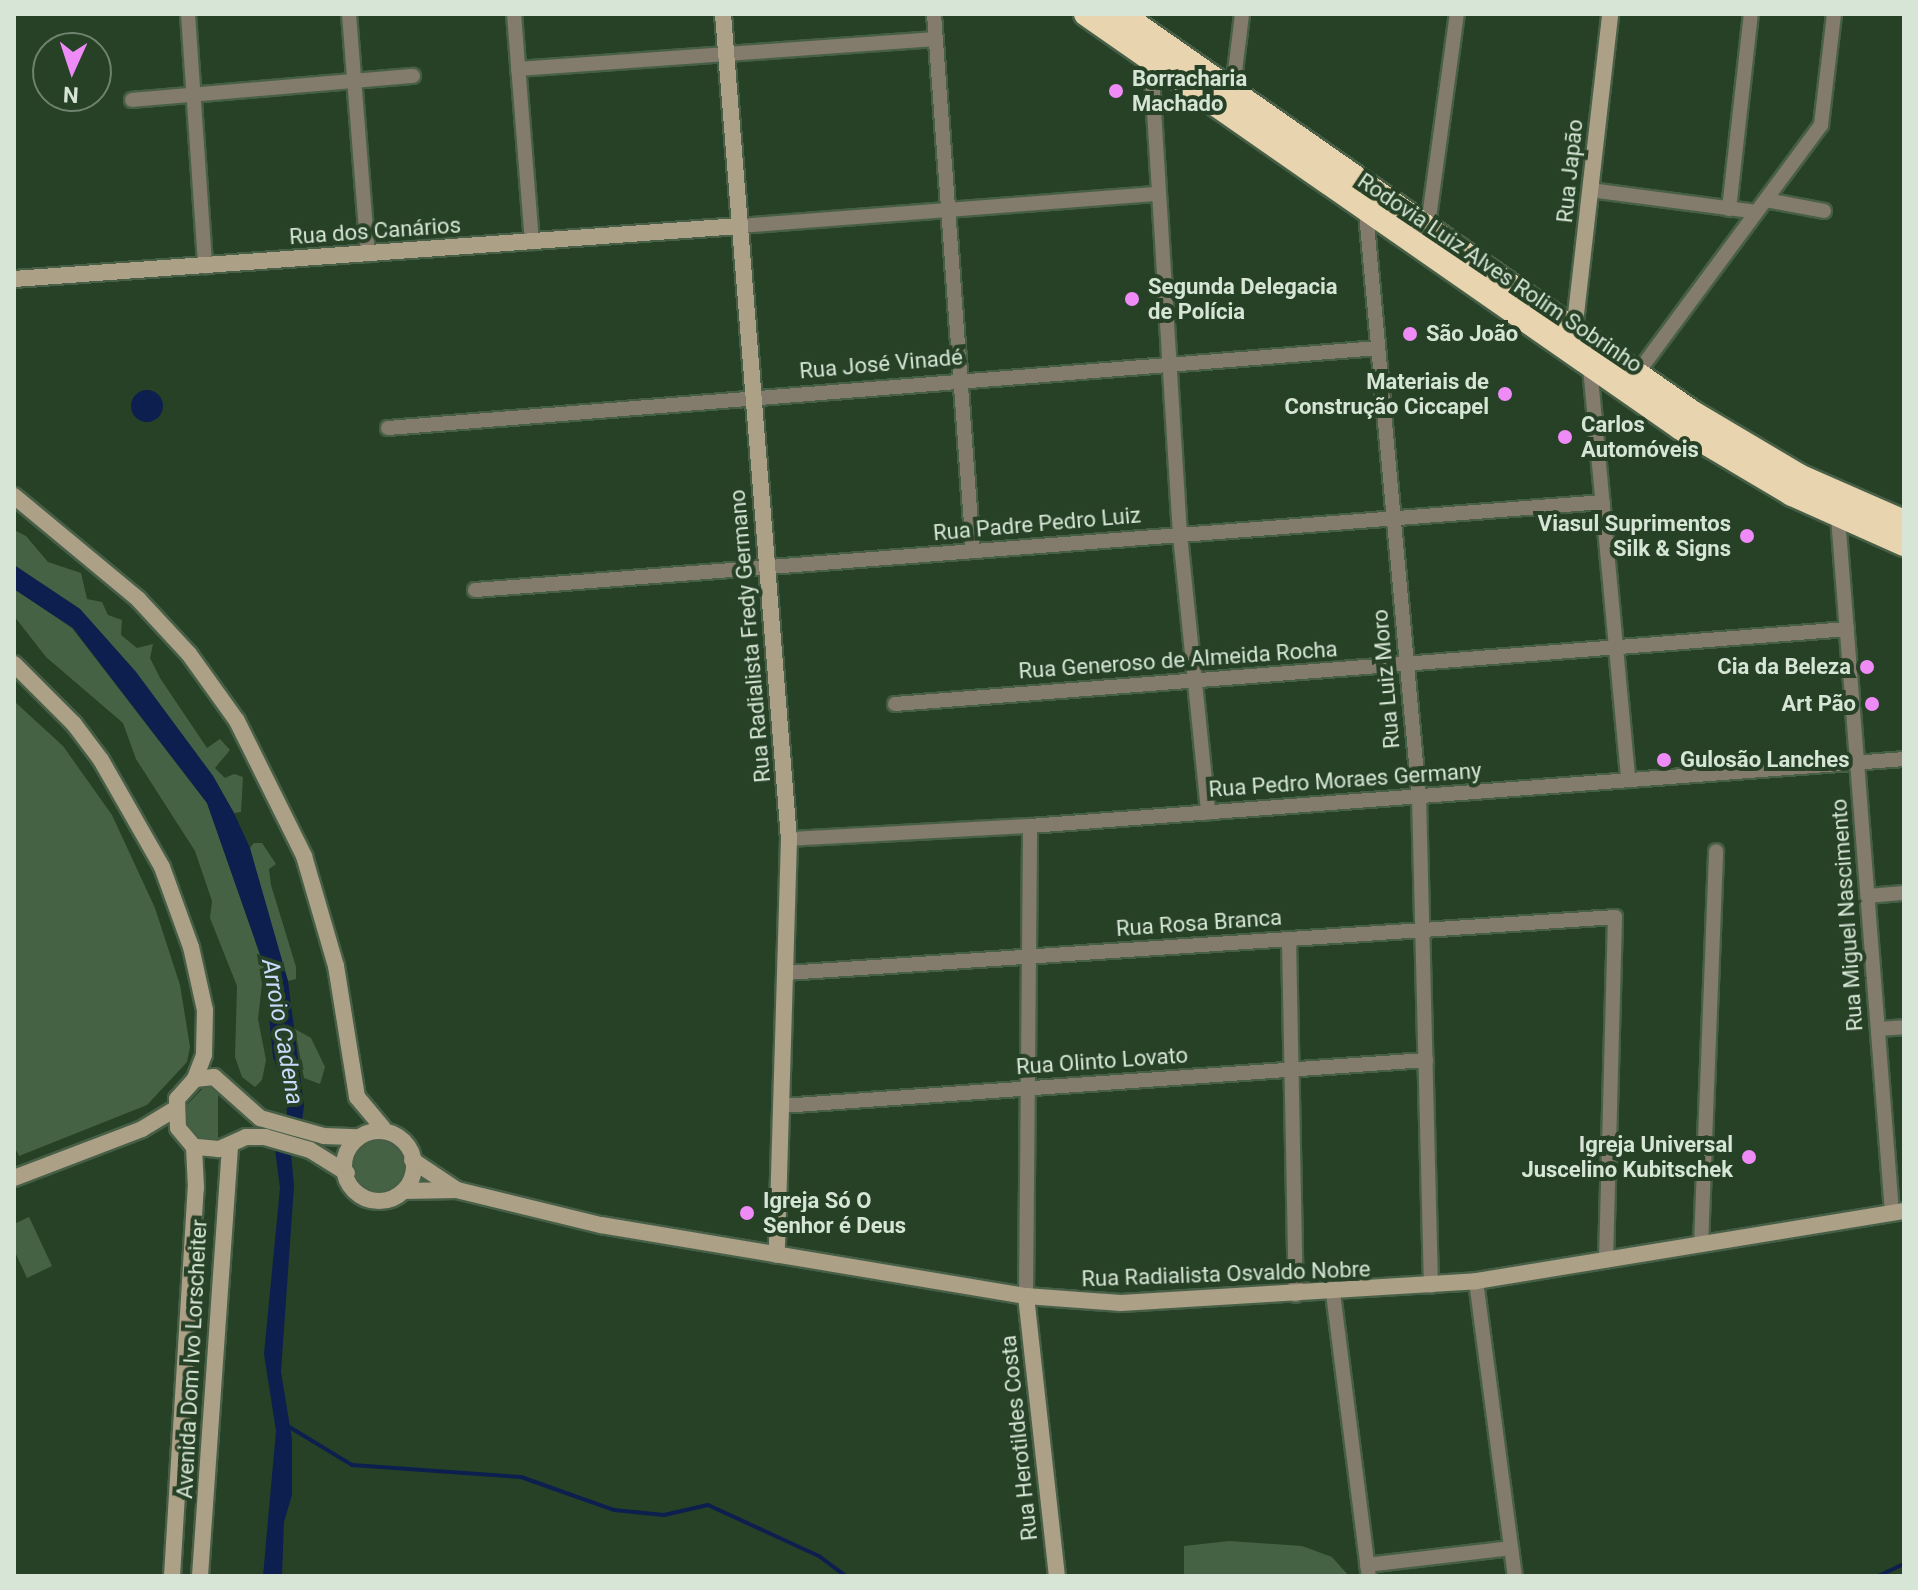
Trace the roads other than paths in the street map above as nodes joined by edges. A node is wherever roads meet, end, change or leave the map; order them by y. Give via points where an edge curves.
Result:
1 (188, 14) edge
2 (349, 14) edge
3 (514, 14) edge
4 (723, 14) edge
5 (934, 14) edge
6 (1086, 14) edge
7 (1121, 14) edge
8 (1242, 14) edge
9 (1457, 14) edge
10 (1610, 14) edge
11 (1751, 14) edge
12 (1834, 14) edge
13 (936, 39) junction
14 (727, 54) junction
15 (1151, 61) junction
16 (518, 69) junction
17 (413, 76) dead end
18 (354, 81) junction
19 (194, 95) junction
20 (1232, 96) junction
21 (132, 100) dead end
22 (1590, 190) junction
23 (1158, 194) junction
24 (1761, 206) junction
25 (1729, 209) junction
26 (948, 210) junction
27 (1824, 211) dead end
28 (1366, 213) junction
29 (740, 226) junction
30 (1427, 232) junction
31 (532, 242) junction
32 (368, 254) junction
33 (205, 266) junction
34 (14, 279) edge
35 (1574, 332) junction
36 (1378, 348) junction
37 (1169, 363) junction
38 (1590, 367) junction
39 (1636, 375) junction
40 (960, 379) junction
41 (753, 396) junction
42 (388, 428) dead end
43 (14, 496) edge
44 (1603, 502) junction
45 (1838, 517) junction
46 (1393, 518) junction
47 (1904, 522) edge
48 (1180, 535) junction
49 (1904, 544) edge
50 (973, 551) junction
51 (767, 567) junction
52 (475, 590) dead end
53 (1847, 629) junction
54 (1616, 648) junction
55 (14, 664) edge
56 (1407, 664) junction
57 (1195, 681) junction
58 (895, 704) dead end
59 (1904, 759) edge
60 (1857, 762) junction
61 (1628, 780) junction
62 (1419, 796) junction
63 (1208, 813) junction
64 (1030, 826) junction
65 (789, 839) junction
66 (1716, 851) dead end
67 (1904, 893) edge
68 (1868, 896) junction
69 (1423, 930) junction
70 (1289, 939) junction
71 (1029, 956) junction
72 (786, 973) junction
73 (1904, 1027) edge
74 (1878, 1029) junction
75 (1426, 1060) junction
76 (1291, 1070) junction
77 (195, 1079) junction
78 (1028, 1089) junction
79 (242, 1103) junction
80 (782, 1106) junction
81 (175, 1109) junction
82 (383, 1128) junction
83 (142, 1129) junction
84 (267, 1129) junction
85 (357, 1137) junction
86 (188, 1141) junction
87 (234, 1142) junction
88 (312, 1142) junction
89 (412, 1160) junction
90 (347, 1173) junction
91 (14, 1178) edge
92 (457, 1190) junction
93 (404, 1191) junction
94 (1898, 1212) edge
95 (1701, 1245) junction
96 (777, 1255) junction
97 (1606, 1261) junction
98 (1476, 1281) junction
99 (1431, 1286) junction
100 (1333, 1293) junction
101 (1296, 1295) junction
102 (1026, 1296) junction
103 (1511, 1548) junction
104 (1368, 1571) edge
105 (172, 1576) edge
106 (200, 1576) edge
107 (1057, 1576) edge
108 (1515, 1576) edge

1 - 19 street
2 - 18 street
3 - 16 street
4 - 14 street, Rua Radialista Fredy Germano
5 - 13 street
6 - 15 highway, Rodovia Luiz Alves Rolim Sobrinho
7 - 20 highway, Rodovia Luiz Alves Rolim Sobrinho
8 - 20 street
9 - 30 street
10 - 22 street, Rua Japão
11 - 25 street
12 - 24 street via 1821,125
13 - 14 street
13 - 26 street
14 - 16 street
14 - 29 street, Rua Radialista Fredy Germano
15 - 23 street
15 - 28 highway, Rodovia Luiz Alves Rolim Sobrinho
16 - 31 street
17 - 18 street
18 - 19 street
18 - 32 street
19 - 21 street
19 - 33 street
20 - 30 highway, Rodovia Luiz Alves Rolim Sobrinho
22 - 25 street
22 - 35 street, Rua Japão
23 - 26 street
23 - 37 street
24 - 25 street
24 - 27 street
24 - 39 street
26 - 29 street
26 - 40 street
28 - 36 street, Rua Luiz Moro
28 - 38 highway, Rodovia Luiz Alves Rolim Sobrinho
29 - 31 street, Rua dos Canários
29 - 41 street, Rua Radialista Fredy Germano
30 - 35 highway, Rodovia Luiz Alves Rolim Sobrinho
31 - 32 street, Rua dos Canários
32 - 33 street, Rua dos Canários
33 - 34 street, Rua dos Canários
35 - 39 highway, Rodovia Luiz Alves Rolim Sobrinho
36 - 37 street, Rua José Vinadé
36 - 46 street, Rua Luiz Moro
37 - 40 street, Rua José Vinadé
37 - 48 street
38 - 44 street
38 - 45 highway, Rodovia Luiz Alves Rolim Sobrinho via 1733,461
39 - 47 highway, Rodovia Luiz Alves Rolim Sobrinho via 1799,476
40 - 41 street, Rua José Vinadé
40 - 50 street
41 - 42 street, Rua José Vinadé
41 - 51 street, Rua Radialista Fredy Germano
43 - 82 street via 138,599 189,654 237,721 304,856 336,966 357,1097
44 - 46 street, Rua Padre Pedro Luiz
44 - 54 street
45 - 49 highway, Rodovia Luiz Alves Rolim Sobrinho
45 - 53 street, Rua Miguel Nascimento
46 - 48 street, Rua Padre Pedro Luiz
46 - 56 street, Rua Luiz Moro
48 - 50 street, Rua Padre Pedro Luiz
48 - 57 street
50 - 51 street, Rua Padre Pedro Luiz
51 - 52 street, Rua Padre Pedro Luiz
51 - 65 street, Rua Radialista Fredy Germano
53 - 54 street, Rua Generoso de Almeida Rocha
53 - 60 street, Rua Miguel Nascimento
54 - 56 street, Rua Generoso de Almeida Rocha
54 - 61 street
55 - 77 street via 74,724 101,760 162,867 191,947 205,1010 204,1055
56 - 57 street, Rua Generoso de Almeida Rocha
56 - 62 street, Rua Luiz Moro
57 - 58 street, Rua Generoso de Almeida Rocha
57 - 63 street
59 - 60 street, Rua Pedro Moraes Germany
60 - 61 street, Rua Pedro Moraes Germany
60 - 68 street, Rua Miguel Nascimento
61 - 62 street, Rua Pedro Moraes Germany
62 - 63 street, Rua Pedro Moraes Germany
62 - 69 street, Rua Luiz Moro
63 - 64 street, Rua Pedro Moraes Germany
64 - 65 street, Rua Pedro Moraes Germany
64 - 71 street
65 - 72 street, Rua Radialista Fredy Germano
66 - 95 street
67 - 68 street
68 - 74 street, Rua Miguel Nascimento
69 - 70 street, Rua Rosa Branca
69 - 75 street, Rua Luiz Moro
69 - 97 street, Rua Rosa Branca via 1615,917
70 - 71 street, Rua Rosa Branca
70 - 76 street
71 - 72 street, Rua Rosa Branca
71 - 78 street
72 - 80 street, Rua Radialista Fredy Germano
73 - 74 street
74 - 94 street, Rua Miguel Nascimento
75 - 76 street, Rua Olinto Lovato
75 - 99 street, Rua Luiz Moro
76 - 78 street, Rua Olinto Lovato
76 - 101 street
77 - 79 street via 214,1077
77 - 81 street via 182,1091
78 - 80 street, Rua Olinto Lovato
78 - 102 street
79 - 84 street
79 - 87 street
80 - 96 street, Rua Radialista Fredy Germano
81 - 83 street
81 - 86 street
82 - 85 street
82 - 89 street via 397,1133
83 - 86 street
83 - 91 street
84 - 87 street
84 - 88 street
85 - 88 street
85 - 90 street via 348,1153
86 - 87 street via 219,1149
86 - 105 street, Avenida Dom Ivo Lorscheiter via 196,1188
87 - 106 street, Avenida Dom Ivo Lorscheiter
88 - 90 street
89 - 92 street, Rua Radialista Osvaldo Nobre
89 - 93 street
90 - 93 street via 354,1191 370,1202 388,1202
92 - 93 street, Rua Radialista Osvaldo Nobre
92 - 96 street, Rua Radialista Osvaldo Nobre via 601,1225
94 - 95 street, Rua Radialista Osvaldo Nobre
95 - 97 street, Rua Radialista Osvaldo Nobre
96 - 102 street, Rua Radialista Osvaldo Nobre
97 - 98 street, Rua Radialista Osvaldo Nobre
98 - 99 street, Rua Radialista Osvaldo Nobre
98 - 103 street
99 - 100 street, Rua Radialista Osvaldo Nobre
100 - 101 street, Rua Radialista Osvaldo Nobre
100 - 104 street
101 - 102 street, Rua Radialista Osvaldo Nobre via 1121,1303
102 - 107 street, Rua Herotildes Costa
103 - 104 street
103 - 108 street

